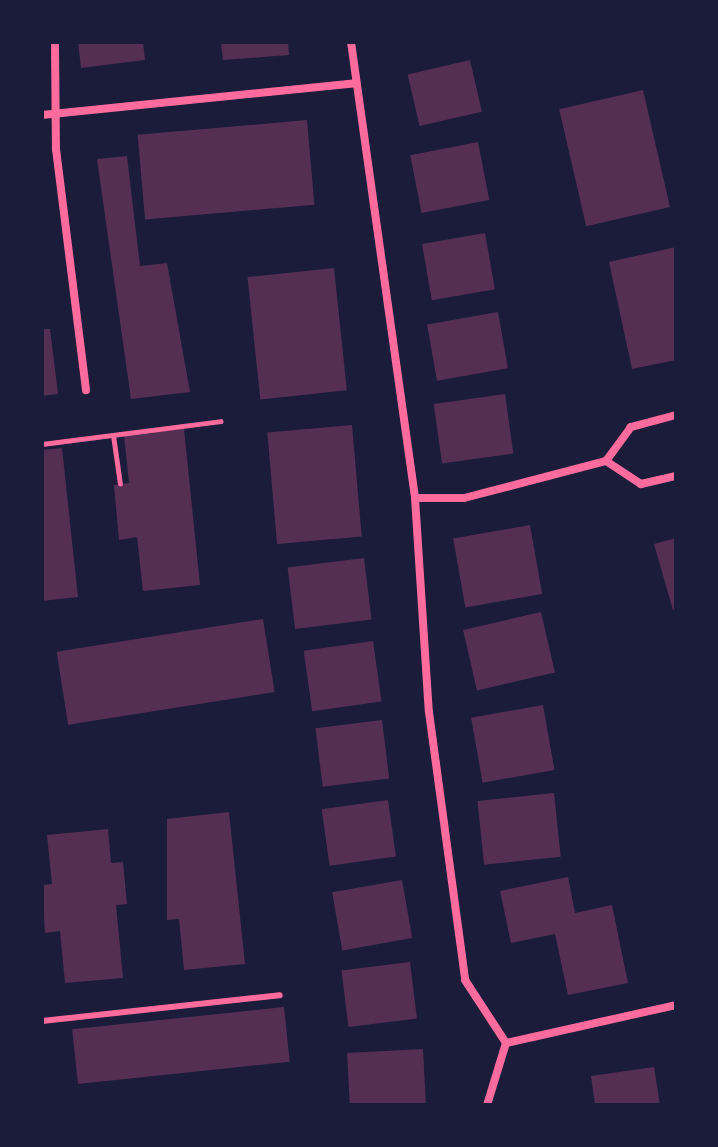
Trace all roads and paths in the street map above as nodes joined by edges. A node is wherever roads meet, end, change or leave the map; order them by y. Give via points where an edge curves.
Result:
1 (55, 42) edge
2 (351, 42) edge
3 (355, 83) junction
4 (60, 113) junction
5 (42, 115) edge
6 (86, 390) dead end
7 (676, 415) edge
8 (221, 421) dead end
9 (113, 435) junction
10 (42, 444) edge
11 (606, 461) junction
12 (676, 476) edge
13 (120, 484) dead end
14 (415, 498) junction
15 (280, 995) dead end
16 (676, 1005) edge
17 (42, 1021) edge
18 (506, 1043) junction
19 (487, 1105) edge

1 - 4 street
2 - 3 street
3 - 4 street
3 - 14 street
4 - 5 street
4 - 6 street via 56,149
7 - 11 street via 631,427
8 - 9 path
9 - 10 path
9 - 13 path
11 - 12 street via 641,484
11 - 14 street via 464,498
14 - 18 street via 429,712 465,980
15 - 17 lane
16 - 18 street
18 - 19 street

